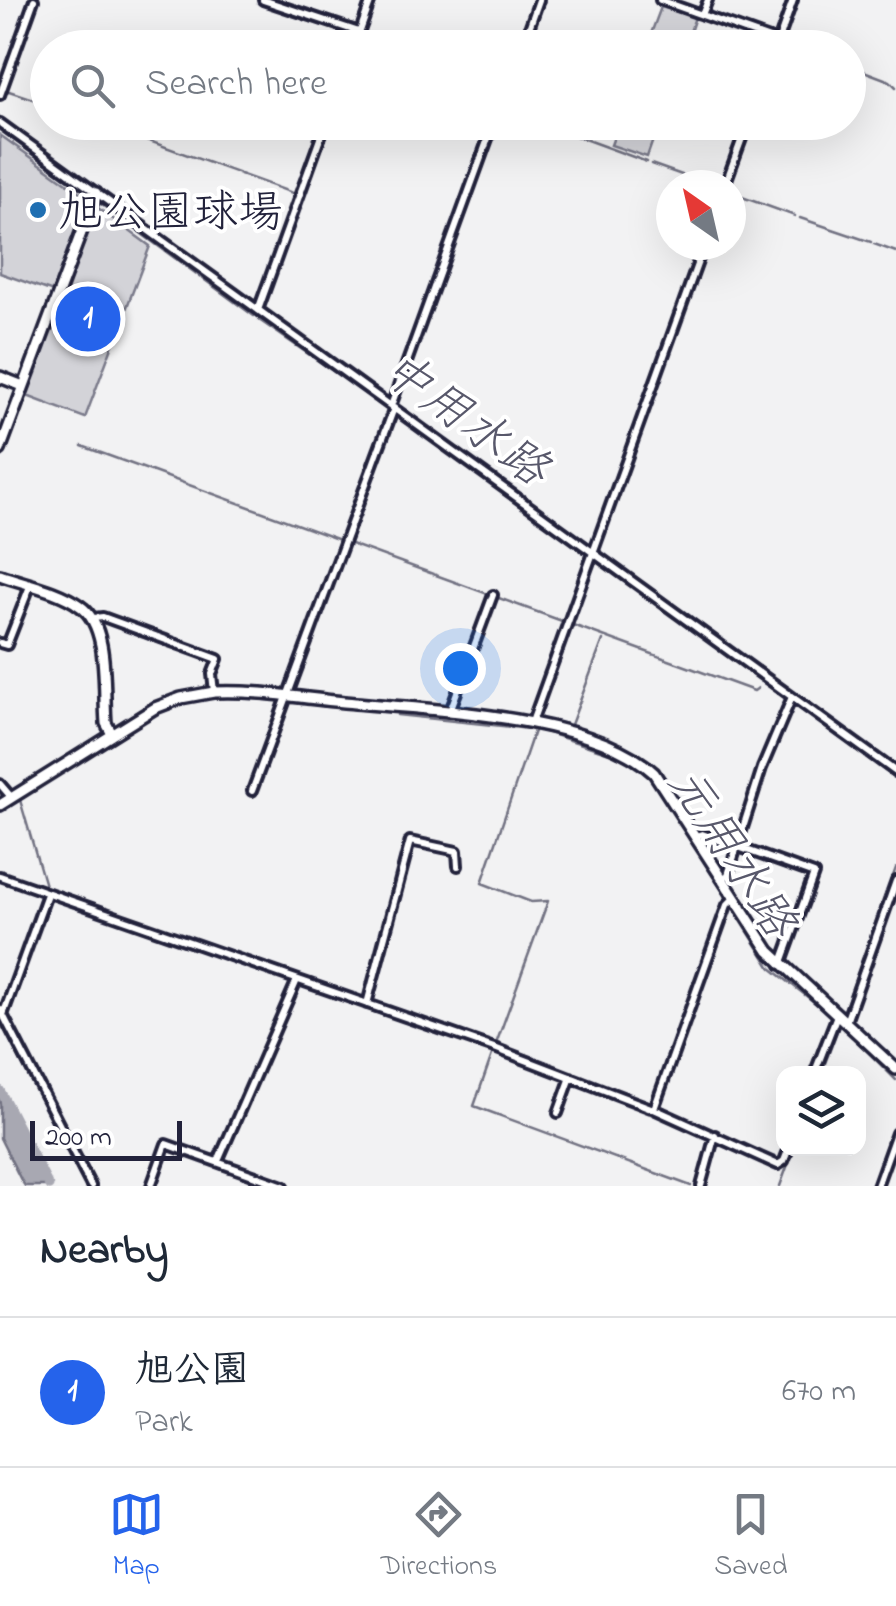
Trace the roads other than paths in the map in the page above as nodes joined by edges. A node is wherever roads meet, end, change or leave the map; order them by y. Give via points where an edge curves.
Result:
1 (34, 0) edge
2 (263, 0) edge
3 (371, 0) edge
4 (539, 0) edge
5 (660, 0) edge
6 (708, 0) edge
7 (793, 0) edge
8 (702, 15) junction
9 (354, 30) edge
10 (361, 30) edge
11 (528, 30) edge
12 (739, 30) edge
13 (782, 30) edge
14 (0, 95) edge
15 (3, 128) edge
16 (319, 140) edge
17 (488, 140) edge
18 (742, 140) edge
19 (731, 170) edge
20 (94, 196) junction
21 (699, 260) edge
22 (258, 310) junction
23 (0, 377) edge
24 (23, 386) junction
25 (392, 407) junction
26 (0, 450) edge
27 (593, 551) junction
28 (0, 575) edge
29 (30, 586) junction
30 (493, 595) dead end
31 (94, 618) junction
32 (0, 643) edge
33 (214, 692) junction
34 (792, 696) junction
35 (288, 697) junction
36 (450, 712) junction
37 (532, 722) junction
38 (112, 734) junction
39 (896, 772) edge
40 (0, 784) edge
41 (252, 791) dead end
42 (12, 798) junction
43 (0, 804) edge
44 (696, 836) junction
45 (738, 846) junction
46 (458, 866) dead end
47 (0, 876) edge
48 (722, 879) junction
49 (896, 881) edge
50 (47, 894) junction
51 (734, 898) junction
52 (892, 904) edge
53 (781, 965) junction
54 (297, 980) junction
55 (368, 1004) junction
56 (2, 1012) edge
57 (838, 1014) junction
58 (846, 1022) junction
59 (817, 1066) edge
60 (896, 1069) edge
61 (572, 1077) junction
62 (653, 1108) junction
63 (558, 1113) dead end
64 (896, 1134) edge
65 (715, 1135) junction
66 (786, 1156) edge
67 (218, 1161) junction
68 (91, 1186) edge
69 (150, 1186) edge
70 (284, 1186) edge
71 (701, 1186) edge
72 (877, 1186) edge

1 - 14 street
2 - 9 street
3 - 10 street
4 - 11 street
5 - 8 street
6 - 8 street
7 - 13 street
8 - 12 street
15 - 20 street
16 - 22 street
17 - 25 street
18 - 19 street
20 - 22 street
20 - 24 main road
21 - 27 street
22 - 25 street
23 - 24 main road
24 - 26 main road
25 - 27 street
25 - 35 street
27 - 34 street
27 - 37 street
28 - 29 main road
29 - 31 main road via 76,602
29 - 32 street via 7,646
30 - 36 street
31 - 33 street via 218,659
31 - 38 main road
33 - 35 main road
33 - 38 main road via 168,703
34 - 39 street
34 - 45 street
35 - 36 main road
35 - 41 street
36 - 37 main road
37 - 44 main road via 637,759 662,782
38 - 42 main road
40 - 42 street
42 - 43 main road
44 - 45 street
44 - 48 main road
45 - 48 street
45 - 53 street via 814,874
46 - 55 street via 457,851 410,842
47 - 50 street
48 - 51 main road
49 - 52 street
50 - 54 street
50 - 56 street
51 - 53 main road
51 - 62 street
52 - 58 street
53 - 57 main road
54 - 55 street
54 - 67 street
55 - 61 street
56 - 68 street
57 - 58 main road
57 - 59 street
58 - 60 main road
61 - 62 street
61 - 63 street
62 - 65 street
64 - 72 street
65 - 66 street via 778,1164
65 - 71 street
67 - 69 street via 166,1144
67 - 70 street

